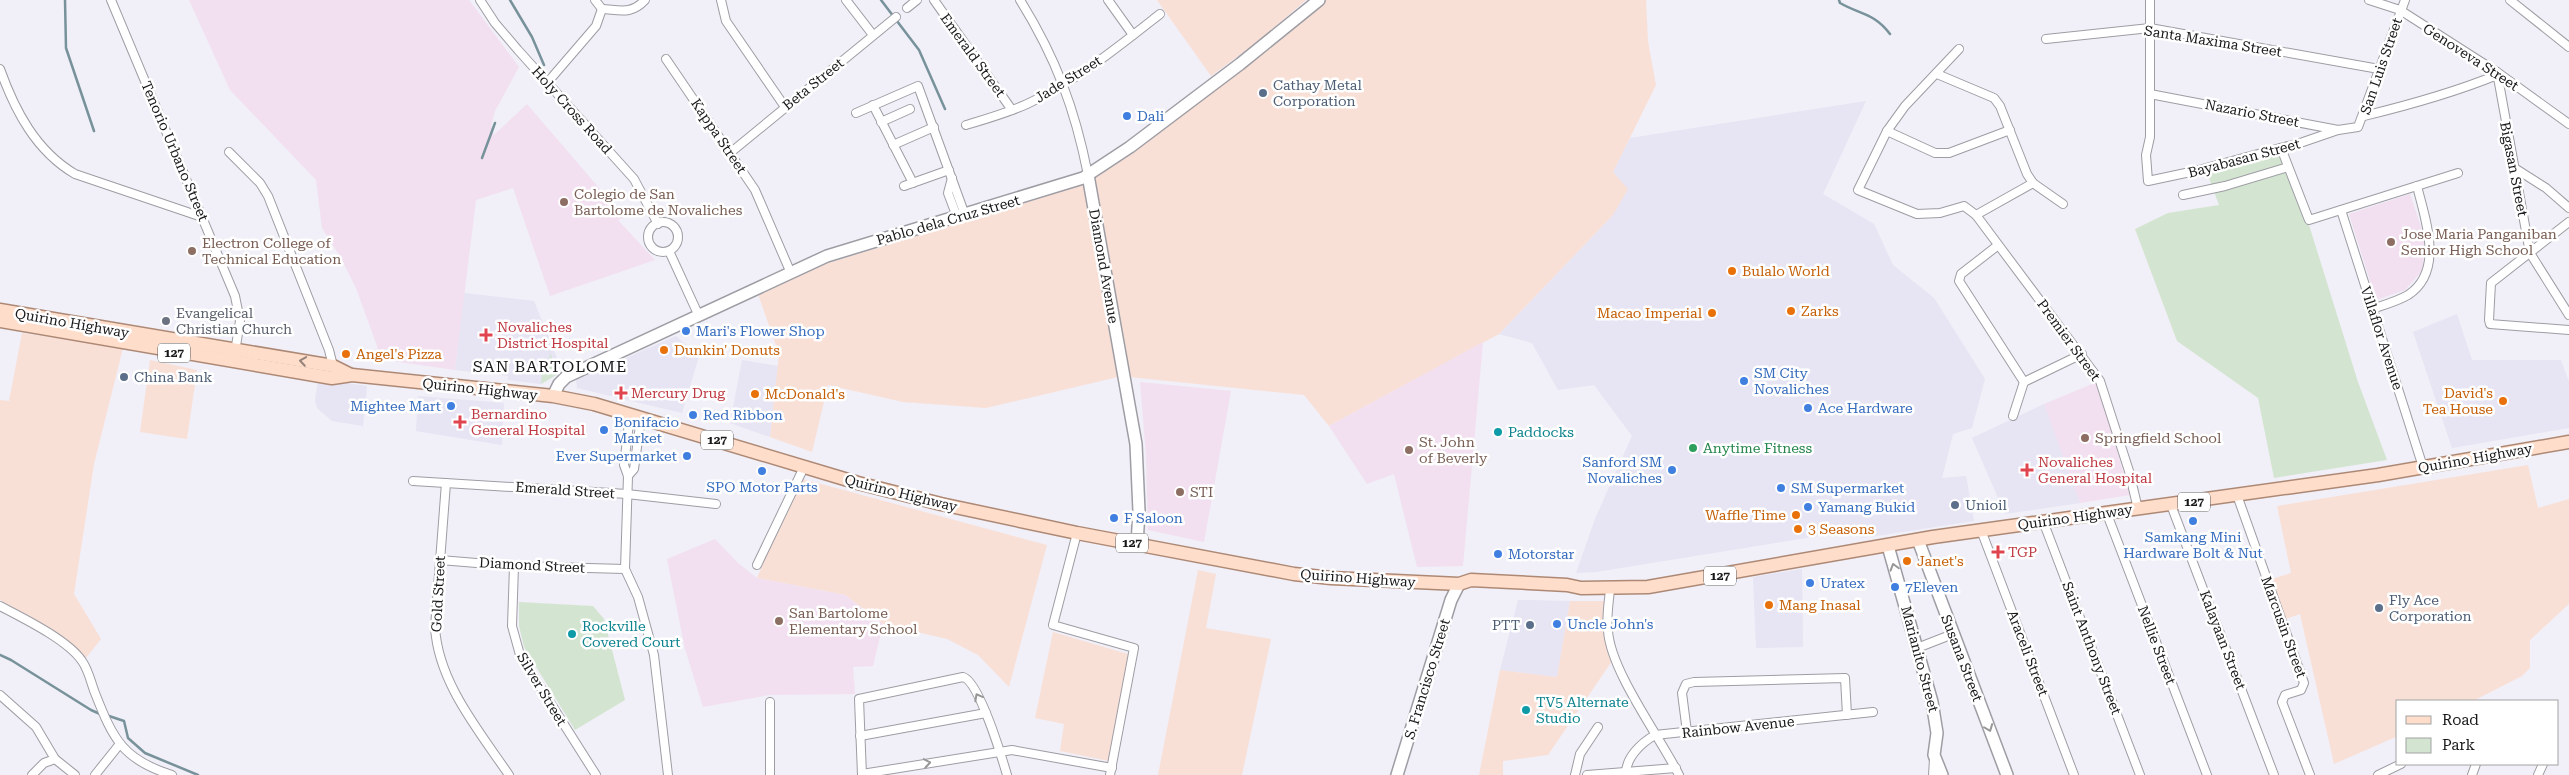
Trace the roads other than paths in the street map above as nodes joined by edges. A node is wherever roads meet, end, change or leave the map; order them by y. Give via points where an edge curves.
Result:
1 (110, 0) edge
2 (480, 0) edge
3 (595, 0) edge
4 (645, 0) edge
5 (721, 0) edge
6 (846, 0) edge
7 (917, 0) edge
8 (934, 0) edge
9 (1020, 0) edge
10 (1108, 0) edge
11 (1319, 0) edge
12 (2150, 0) edge
13 (2368, 0) edge
14 (2405, 0) edge
15 (2510, 0) edge
16 (907, 8) dead end
17 (602, 9) junction
18 (2400, 10) junction
19 (1160, 14) dead end
20 (896, 17) dead end
21 (2150, 28) junction
22 (873, 35) junction
23 (1133, 35) junction
24 (2046, 39) dead end
25 (2569, 47) edge
26 (1959, 49) dead end
27 (666, 59) dead end
28 (0, 69) edge
29 (2379, 69) junction
30 (1937, 74) junction
31 (2497, 74) junction
32 (547, 83) junction
33 (1064, 84) junction
34 (2150, 94) junction
35 (873, 105) junction
36 (785, 107) junction
37 (910, 109) dead end
38 (1012, 110) junction
39 (856, 113) dead end
40 (2364, 116) junction
41 (881, 122) junction
42 (2569, 124) edge
43 (966, 125) dead end
44 (934, 127) junction
45 (2354, 128) joint
46 (2010, 130) junction
47 (2338, 130) junction
48 (1887, 131) junction
49 (893, 145) junction
50 (2281, 148) junction
51 (229, 152) dead end
52 (730, 153) junction
53 (2288, 167) junction
54 (2513, 167) junction
55 (949, 170) junction
56 (2458, 173) dead end
57 (1088, 175) junction
58 (913, 183) junction
59 (2033, 183) junction
60 (904, 186) dead end
61 (2417, 186) junction
62 (2183, 195) dead end
63 (2063, 204) dead end
64 (2569, 208) edge
65 (2341, 210) junction
66 (1976, 215) junction
67 (961, 216) junction
68 (202, 217) junction
69 (2569, 222) edge
70 (658, 224) junction
71 (1997, 246) junction
72 (670, 251) junction
73 (2530, 253) junction
74 (790, 271) junction
75 (2372, 309) junction
76 (0, 310) edge
77 (698, 314) junction
78 (2569, 315) edge
79 (0, 321) edge
80 (2569, 330) edge
81 (110, 336) junction
82 (2082, 354) junction
83 (234, 356) junction
84 (333, 366) junction
85 (349, 374) junction
86 (2024, 382) junction
87 (553, 396) junction
88 (636, 416) junction
89 (2013, 416) dead end
90 (2569, 442) edge
91 (804, 467) junction
92 (2423, 467) junction
93 (628, 476) junction
94 (413, 481) dead end
95 (446, 483) junction
96 (627, 494) junction
97 (2237, 495) junction
98 (716, 504) dead end
99 (2171, 505) junction
100 (2138, 509) junction
101 (2108, 514) junction
102 (2043, 521) junction
103 (1981, 530) junction
104 (1077, 533) junction
105 (1918, 540) junction
106 (1137, 544) junction
107 (1888, 546) junction
108 (440, 560) junction
109 (757, 565) dead end
110 (514, 566) junction
111 (625, 569) junction
112 (1459, 584) junction
113 (1610, 589) junction
114 (0, 606) edge
115 (1953, 634) junction
116 (1917, 648) junction
117 (0, 695) edge
118 (770, 702) dead end
119 (1873, 712) dead end
120 (986, 713) junction
121 (1847, 715) junction
122 (1598, 727) dead end
123 (1687, 732) junction
124 (1655, 735) junction
125 (860, 736) junction
126 (119, 745) junction
127 (1000, 750) junction
128 (1934, 755) junction
129 (55, 759) junction
130 (2399, 765) edge
131 (1111, 772) edge
132 (1677, 772) edge
133 (169, 774) edge
134 (862, 774) edge
135 (1625, 774) edge
136 (32, 775) edge
137 (75, 775) edge
138 (95, 775) edge
139 (509, 775) edge
140 (596, 775) edge
141 (668, 775) edge
142 (770, 775) edge
143 (1007, 775) edge
144 (1397, 775) edge
145 (1575, 775) edge
146 (1588, 775) edge
147 (1933, 775) edge
148 (1942, 775) edge
149 (2007, 775) edge
150 (2074, 775) edge
151 (2140, 775) edge
152 (2207, 775) edge
153 (2274, 775) edge
154 (2310, 775) edge
155 (2380, 775) edge

1 - 68 street, Tenorio Urbano Street
2 - 32 street, Holy Cross Road via 495,23
3 - 17 street
4 - 17 street via 632,10 623,12
5 - 36 street via 726,21
6 - 22 street
7 - 16 street
8 - 38 street, Emerald Street
9 - 33 street, Diamond Avenue
10 - 23 street
11 - 57 street, Pablo dela Cruz Street via 1240,64
12 - 21 street
13 - 18 street, Genoveva Street
14 - 18 street, San Luis Street
15 - 25 street
17 - 32 street via 596,26
18 - 29 street, San Luis Street
18 - 31 street, Genoveva Street
19 - 23 street, Jade Street
20 - 22 street, Beta Street
21 - 24 street, Santa Maxima Street
21 - 29 street, Santa Maxima Street
21 - 34 street
22 - 36 street, Beta Street
23 - 33 street, Jade Street
26 - 30 street
27 - 52 street, Kappa Street
28 - 68 street via 24,125 58,164 75,174
29 - 40 street, San Luis Street
30 - 46 street via 1994,98
30 - 48 street via 1911,99
31 - 40 street via 2466,88
31 - 42 street, Genoveva Street
31 - 54 street, Bigasan Street
32 - 70 street, Holy Cross Road via 634,179
33 - 38 street, Jade Street
33 - 57 street, Diamond Avenue
34 - 47 street, Nazario Street
34 - 50 street, Bayabasan Street via 2150,137 2146,155 2148,181
35 - 39 street
35 - 41 street
35 - 44 street via 918,86
36 - 52 street, Beta Street
37 - 41 street
38 - 43 street, Jade Street
40 - 45 street, San Luis Street via 2361,124
41 - 49 street
44 - 49 street
44 - 55 street
45 - 47 street, Nazario Street
46 - 48 street via 1949,153 1935,153
46 - 59 street
47 - 50 street, Bayabasan Street
48 - 66 street via 1858,190 1918,214 1940,213 1964,206
49 - 58 street
50 - 53 street
51 - 84 street via 260,183 268,196
52 - 74 street, Kappa Street via 760,201
53 - 62 street
53 - 65 street via 2309,220
54 - 64 street via 2546,188
54 - 73 street, Bigasan Street
55 - 58 street
55 - 67 street via 952,178 948,192
56 - 61 street
57 - 67 street, Pablo dela Cruz Street
57 - 106 street, Diamond Avenue via 1136,444
58 - 60 street
59 - 63 street
59 - 66 street
61 - 65 street
61 - 75 street via 2429,232 2428,268 2408,295
65 - 75 street, Villaflor Avenue
66 - 71 street, Premier Street
67 - 74 street, Pablo dela Cruz Street via 855,246
68 - 83 street, Tenorio Urbano Street via 238,304 240,321
69 - 73 street
70 - 72 street via 668,223 676,229 678,239
70 - 72 street via 650,231 649,241 654,250
71 - 82 street, Premier Street
71 - 86 street via 1961,274 1959,281
72 - 77 street
73 - 78 street, Bigasan Street
73 - 80 street via 2490,286 2490,324
74 - 77 street, Pablo dela Cruz Street
75 - 92 street, Villaflor Avenue
76 - 81 main road, Quirino Highway / 127
77 - 87 street, Pablo dela Cruz Street via 566,377
79 - 81 main road, Quirino Highway / 127
81 - 83 main road, Quirino Highway / 127
82 - 86 street
82 - 100 street, Premier Street via 2100,381
84 -> 83 main road, Quirino Highway / 127
83 - 85 main road, Quirino Highway / 127 via 332,378
84 - 85 main road, Quirino Highway / 127
85 - 87 main road, Quirino Highway / 127
86 - 89 street
87 - 88 main road, Quirino Highway / 127
88 - 91 main road, Quirino Highway / 127
88 - 93 street via 624,465
88 - 93 street via 634,469
90 - 92 main road, Quirino Highway / 127
91 - 104 main road, Quirino Highway / 127 via 941,504
91 - 109 street
92 - 97 main road, Quirino Highway / 127
93 - 96 street
94 - 95 street, Emerald Street
95 - 96 street, Emerald Street
95 - 108 street, Gold Street
96 - 98 street, Emerald Street
96 - 111 street
97 - 99 main road, Quirino Highway / 127
97 - 154 street, Marcusin Street via 2304,683 2301,690 2286,696 2282,702
99 - 100 main road, Quirino Highway / 127
99 - 153 street, Kalayaan Street
100 - 101 main road, Quirino Highway / 127
101 - 102 main road, Quirino Highway / 127
101 - 152 street, Nellie Street
102 - 103 main road, Quirino Highway / 127
102 - 151 street, Saint Anthony Street
103 - 105 main road, Quirino Highway / 127
103 - 150 street, Araceli Street
104 - 106 main road, Quirino Highway / 127
104 - 131 street via 1053,624 1134,648
105 - 107 main road, Quirino Highway / 127
105 - 115 street, Susana Street
106 - 112 main road, Quirino Highway / 127 via 1331,578
107 - 113 main road, Quirino Highway / 127 via 1688,581
116 -> 107 street, Marianito Street
108 - 110 street, Diamond Street
108 - 139 street, Gold Street via 436,649 464,707
110 - 111 street, Diamond Street
110 - 140 street, Silver Street via 512,626 520,655
111 - 141 street via 638,597 654,655
112 - 113 main road, Quirino Highway / 127 via 1470,588 1531,591
112 - 144 street, S. Francisco Street via 1451,600
113 - 124 street via 1609,639 1618,664
114 - 126 street via 48,633 76,655 87,670 104,717
115 - 116 street
115 -> 149 street, Susana Street
116 - 128 street, Marianito Street via 1936,717
117 - 129 street via 36,727
118 - 142 street
119 - 121 street, Rainbow Avenue
120 - 125 street
120 -> 125 street via 966,678 859,699
120 - 127 street
121 - 123 street, Rainbow Avenue
121 - 123 street via 1845,678 1694,682 1686,684 1682,693
122 - 145 street via 1580,754
123 - 124 street, Rainbow Avenue
124 - 132 street
124 - 135 street via 1641,745 1628,761
125 - 134 street
126 - 133 street via 143,763
126 - 138 street
127 - 131 street
134 -> 127 street
127 - 143 street
128 - 147 street, Marianito Street
128 - 148 street
129 - 136 street via 44,763
129 - 137 street
130 - 155 street
132 - 135 street
135 - 146 street

